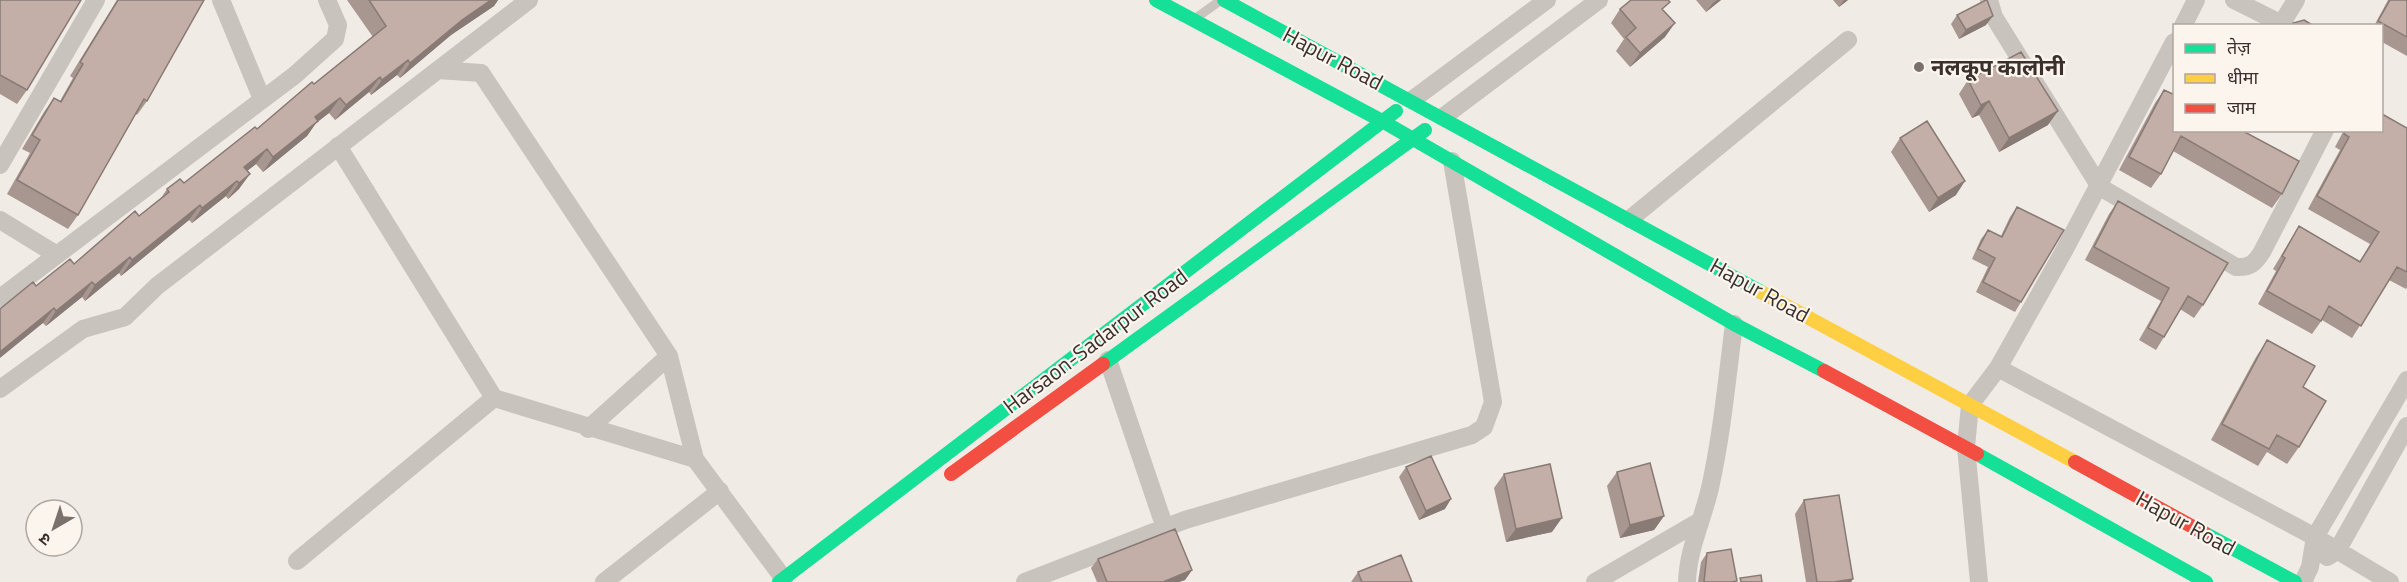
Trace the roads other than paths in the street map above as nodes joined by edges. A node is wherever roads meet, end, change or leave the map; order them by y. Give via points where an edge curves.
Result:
1 (96, 0) edge
2 (221, 0) edge
3 (327, 0) edge
4 (529, 0) edge
5 (1156, 0) edge
6 (1223, 0) edge
7 (1547, 0) edge
8 (1599, 0) edge
9 (1989, 0) edge
10 (2196, 0) edge
11 (2234, 0) edge
12 (2296, 0) edge
13 (1194, 20) junction
14 (2184, 24) edge
15 (2284, 24) edge
16 (1848, 40) dead end
17 (2173, 48) edge
18 (438, 70) junction
19 (262, 99) junction
20 (1412, 100) junction
21 (1443, 117) junction
22 (1382, 122) junction
23 (2324, 132) edge
24 (1413, 139) junction
25 (338, 146) junction
26 (1452, 161) junction
27 (2286, 161) edge
28 (0, 165) edge
29 (2305, 171) junction
30 (2100, 187) junction
31 (1630, 219) junction
32 (0, 220) edge
33 (57, 255) junction
34 (0, 298) edge
35 (1734, 324) junction
36 (669, 356) junction
37 (1108, 360) junction
38 (1998, 369) junction
39 (2407, 380) edge
40 (0, 389) edge
41 (494, 398) junction
42 (1970, 405) junction
43 (2407, 426) edge
44 (588, 429) junction
45 (1966, 447) junction
46 (695, 459) junction
47 (942, 480) dead end
48 (720, 491) junction
49 (1700, 521) junction
50 (1165, 528) junction
51 (2315, 537) junction
52 (2337, 551) junction
53 (1690, 559) junction
54 (297, 561) dead end
55 (2307, 574) edge
56 (783, 581) edge
57 (604, 582) edge
58 (1025, 582) edge
59 (1595, 582) edge
60 (1674, 582) edge
61 (1688, 582) edge
62 (1978, 582) edge
63 (2206, 582) edge
64 (2295, 582) edge
65 (2390, 582) edge

1 - 28 street
2 - 19 street
3 - 19 street via 338,25 335,39
4 - 18 street
5 - 13 main road, Hapur Road
6 - 13 lane
6 - 20 main road, Hapur Road
7 - 20 street
8 - 21 street
9 - 30 street via 1994,17
10 - 14 street
11 - 15 street
12 - 15 street
13 - 22 main road, Hapur Road
16 - 31 street
17 - 30 street via 2158,93
18 - 25 street
18 - 36 street via 480,73
19 - 33 street
20 - 21 main road, Hapur Road
20 - 22 main road, Harsaon-Sadarpur Road
21 - 24 main road, Harsaon-Sadarpur Road
21 - 31 main road, Hapur Road
22 - 24 main road, Hapur Road
22 - 56 main road, Harsaon-Sadarpur Road
23 - 29 street
24 - 26 main road, Hapur Road
24 - 37 main road, Harsaon-Sadarpur Road
25 - 40 street via 157,286 125,317 83,329
25 - 41 street
26 - 35 main road, Hapur Road
26 - 50 street via 1493,402 1484,427 1472,435
27 - 29 street
29 - 30 street via 2262,252 2247,268 2236,267
30 - 38 street
31 - 42 main road, Hapur Road
32 - 33 street
33 - 34 street
35 - 45 main road, Hapur Road
35 - 49 street via 1720,435
36 - 44 street
36 - 46 street
37 - 47 main road, Harsaon-Sadarpur Road
37 - 50 street
38 - 42 street
38 - 51 street
39 - 51 street
41 - 44 street
41 - 54 street
42 - 45 street
42 - 64 main road, Hapur Road
43 - 52 street
44 - 46 street
45 - 62 street
45 - 63 main road, Hapur Road
46 - 48 street
48 - 56 street
48 - 57 street
49 - 53 street
49 - 59 street
50 - 58 street
51 - 52 street
51 - 55 street
52 - 55 street
52 - 65 street
53 - 60 street
53 - 61 street

